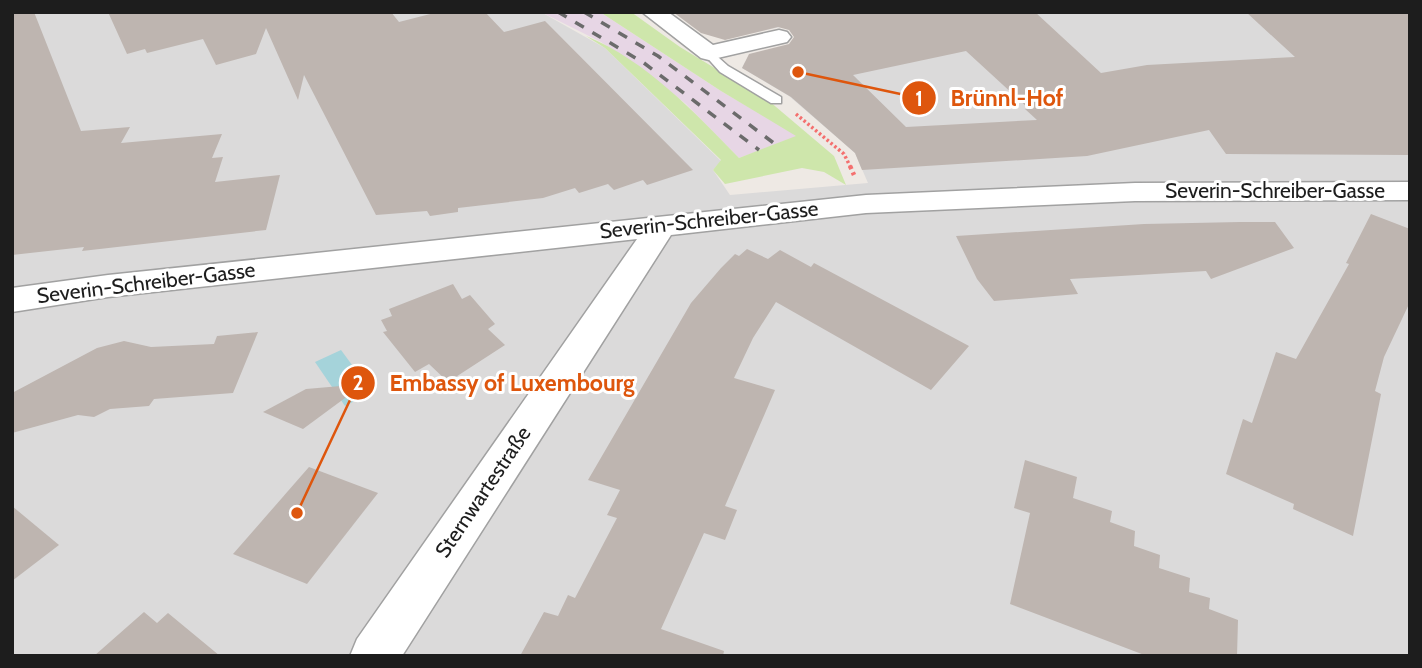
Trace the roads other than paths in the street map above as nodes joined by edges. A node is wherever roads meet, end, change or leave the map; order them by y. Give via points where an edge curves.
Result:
1 (653, 12) edge
2 (779, 37) dead end
3 (709, 53) junction
4 (776, 100) dead end
5 (1410, 191) edge
6 (663, 224) junction
7 (12, 300) edge
8 (374, 656) edge

1 - 3 street
2 - 3 street
3 - 4 lane via 724,69
5 - 6 street, Severin-Schreiber-Gasse via 1135,192 866,204
6 - 7 street, Severin-Schreiber-Gasse
6 - 8 street, Sternwartestraße

